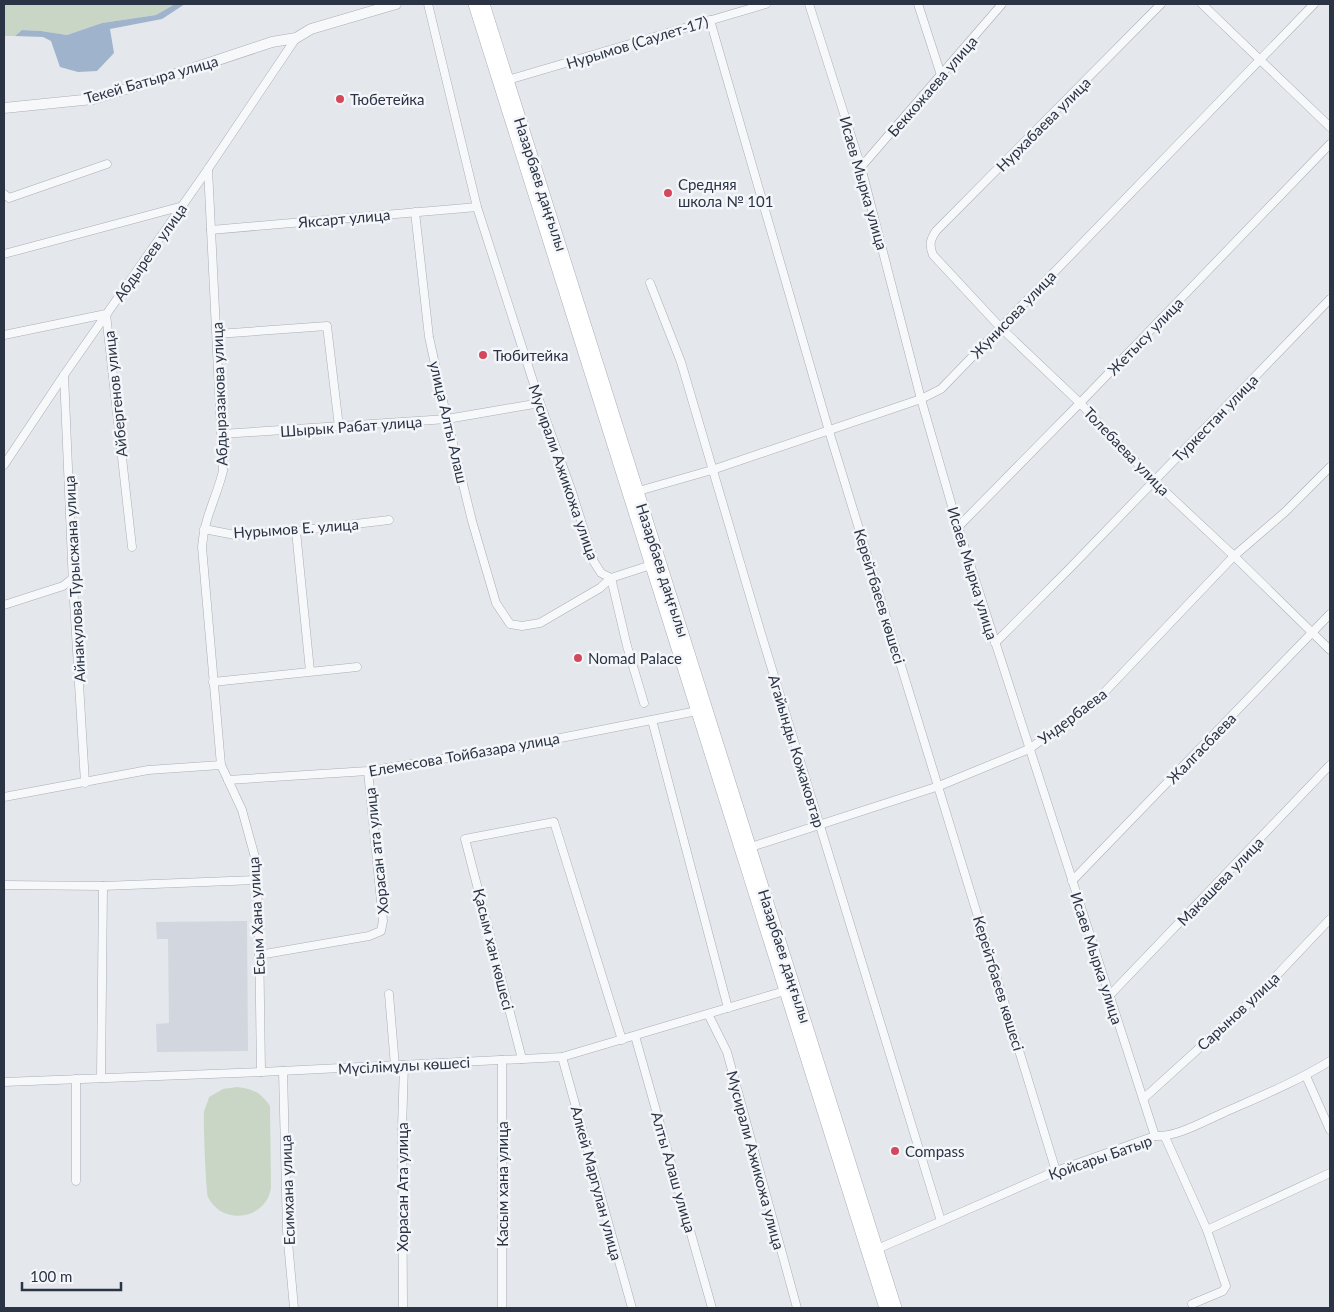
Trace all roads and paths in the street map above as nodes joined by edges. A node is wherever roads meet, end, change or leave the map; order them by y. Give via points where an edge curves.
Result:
1 (396, 4) edge
2 (428, 4) edge
3 (474, 4) edge
4 (484, 4) edge
5 (766, 4) edge
6 (809, 4) edge
7 (918, 4) edge
8 (1002, 4) edge
9 (1161, 4) edge
10 (1202, 4) edge
11 (1314, 4) edge
12 (710, 20) junction
13 (296, 38) junction
14 (1260, 61) junction
15 (941, 76) junction
16 (508, 80) junction
17 (4, 108) edge
18 (1330, 127) edge
19 (1330, 144) edge
20 (107, 164) dead end
21 (861, 167) junction
22 (208, 170) junction
23 (4, 194) edge
24 (183, 206) junction
25 (477, 206) junction
26 (415, 212) junction
27 (211, 230) junction
28 (930, 246) joint
29 (4, 254) edge
30 (650, 283) dead end
31 (1330, 299) edge
32 (106, 314) junction
33 (1000, 327) junction
34 (217, 334) junction
35 (4, 335) edge
36 (64, 375) junction
37 (921, 400) junction
38 (540, 403) junction
39 (1080, 403) junction
40 (447, 419) junction
41 (338, 427) junction
42 (829, 431) junction
43 (222, 434) junction
44 (4, 465) edge
45 (1330, 467) edge
46 (712, 470) junction
47 (1154, 481) junction
48 (633, 492) junction
49 (389, 520) dead end
50 (958, 527) junction
51 (204, 529) junction
52 (296, 531) junction
53 (132, 548) dead end
54 (1234, 556) junction
55 (651, 565) junction
56 (73, 578) junction
57 (611, 578) junction
58 (4, 605) edge
59 (1330, 614) edge
60 (1312, 633) junction
61 (994, 644) junction
62 (1330, 650) edge
63 (357, 667) dead end
64 (310, 671) junction
65 (213, 682) junction
66 (644, 703) dead end
67 (697, 711) junction
68 (652, 720) junction
69 (1029, 749) junction
70 (221, 765) junction
71 (1330, 765) edge
72 (368, 771) junction
73 (228, 780) junction
74 (85, 783) junction
75 (939, 786) junction
76 (4, 797) edge
77 (820, 824) junction
78 (746, 849) junction
79 (257, 880) junction
80 (1072, 881) junction
81 (4, 885) edge
82 (103, 886) junction
83 (1330, 919) edge
84 (259, 955) junction
85 (790, 989) junction
86 (389, 994) dead end
87 (1109, 996) junction
88 (728, 1008) junction
89 (708, 1014) junction
90 (635, 1036) junction
91 (622, 1040) junction
92 (562, 1058) junction
93 (522, 1059) junction
94 (502, 1060) junction
95 (1330, 1061) edge
96 (404, 1065) junction
97 (395, 1066) junction
98 (283, 1071) junction
99 (261, 1072) junction
100 (1306, 1076) junction
101 (101, 1078) junction
102 (76, 1079) junction
103 (4, 1082) edge
104 (1143, 1099) junction
105 (1330, 1130) edge
106 (1155, 1136) junction
107 (1165, 1137) junction
108 (1056, 1170) junction
109 (1330, 1173) edge
110 (76, 1181) dead end
111 (941, 1221) junction
112 (1207, 1230) junction
113 (873, 1251) junction
114 (1192, 1304) dead end
115 (294, 1308) edge
116 (403, 1308) edge
117 (502, 1308) edge
118 (632, 1308) edge
119 (712, 1308) edge
120 (797, 1308) edge
121 (885, 1308) edge
122 (896, 1308) edge

1 - 13 street, Текей Батыра улица via 312,29
2 - 25 street, Мусирали Ажикожа улица
3 - 48 main road, Назарбаев даңғылы
4 - 16 main road, Назарбаев даңғылы
5 - 12 street, Нурымов (Саулет-17)
6 - 21 street, Исаев Мырка улица
7 - 15 street
8 - 15 street, Беккожаева улица
9 - 28 street, Нурхабаева улица via 936,231
10 - 14 street
11 - 14 street, Жунисова улица
12 - 16 street, Нурымов (Саулет-17)
12 - 42 street, Керейтбаеев көшесі
13 - 17 street, Текей Батыра улица via 272,42 93,99
13 - 22 street, Абдыреев улица
14 - 18 street
14 - 33 street, Жунисова улица
15 - 21 street, Беккожаева улица
16 - 48 main road, Назарбаев даңғылы
19 - 39 street, Жетысу улица
20 - 23 street via 9,198
21 - 37 street, Исаев Мырка улица
22 - 24 street, Абдыреев улица
22 - 27 street, Абдыразакова улица
24 - 29 street
24 - 32 street, Абдыреев улица
25 - 26 street, Яксарт улица
25 - 38 street, Мусирали Ажикожа улица
26 - 27 street, Яксарт улица
26 - 40 street, улица Алты Алаш via 429,337
27 - 34 street, Абдыразакова улица
28 - 33 street, Толебаева улица via 933,255
30 - 46 street, Агайынды Кожаковтар via 681,362
31 - 47 street, Туркестан улица
32 - 35 street, Айбергенов улица
32 - 36 street, Абдыреев улица
32 - 53 street, Айбергенов улица
33 - 37 street, Жунисова улица via 941,389
33 - 39 street, Толебаева улица
34 - 41 street via 328,326
34 - 43 street, Абдыразакова улица
36 - 44 street, Абдыреев улица
36 - 56 street, Айнакулова Турысжана улица
37 - 42 street, Жунисова улица
37 - 50 street, Исаев Мырка улица
38 - 40 street, Шырык Рабат улица
38 - 57 street, Мусирали Ажикожа улица via 594,562 601,573
39 - 47 street, Толебаева улица
39 - 50 street, Жетысу улица
40 - 41 street, Шырык Рабат улица
40 - 57 street, улица Алты Алаш via 496,603 510,624 540,623 600,588
41 - 43 street, Шырык Рабат улица
42 - 46 street, Жунисова улица
42 - 75 street, Керейтбаеев көшесі
43 - 51 street, Абдыразакова улица via 223,471
45 - 54 street, Ундербаева
46 - 48 street, Жунисова улица
46 - 77 street, Агайынды Кожаковтар
47 - 54 street, Толебаева улица
47 - 61 street, Туркестан улица
48 - 55 main road, Назарбаев даңғылы
48 - 78 main road, Назарбаев даңғылы
49 - 52 street, Нурымов Е. улица
50 - 61 street, Исаев Мырка улица
51 - 52 street, Нурымов Е. улица via 236,535
51 - 65 street, Абдыразакова улица via 202,546
52 - 64 street
54 - 60 street, Толебаева улица
54 - 69 street, Ундербаева via 1097,700
55 - 57 street
55 - 67 main road, Назарбаев даңғылы
56 - 58 street via 63,586
56 - 74 street, Айнакулова Турысжана улица
57 - 66 street
59 - 60 street, Жалгасбаева
60 - 62 street, Толебаева улица
60 - 80 street, Жалгасбаева
61 - 69 street, Исаев Мырка улица
63 - 64 street
64 - 65 street
65 - 70 street, Абдыразакова улица
67 - 68 street, Елемесова Тойбазара улица
67 - 78 main road, Назарбаев даңғылы
68 - 72 street, Елемесова Тойбазара улица
68 - 88 street
69 - 75 street, Ундербаева
69 - 80 street, Исаев Мырка улица
70 - 73 street, Есым Хана улица
70 - 74 street via 148,770
71 - 87 street, Макашева улица
72 - 73 street, Елемесова Тойбазара улица
72 - 84 street, Хорасан ата улица via 383,921 381,931 369,936
73 - 79 street, Есым Хана улица via 242,810 256,861
74 - 76 street
75 - 77 street, Ундербаева
75 - 108 street, Керейтбаеев көшесі
77 - 78 street, Ундербаева
77 - 111 street, Агайынды Кожаковтар
78 - 85 main road, Назарбаев даңғылы
79 - 82 street
79 - 84 street, Есым Хана улица
80 - 87 street, Исаев Мырка улица
81 - 82 street
82 - 101 street
83 - 104 street, Сарынов улица via 1260,993
84 - 99 street, Есым Хана улица
85 - 88 street, Мүсілімұлы көшесі
85 - 113 main road, Назарбаев даңғылы
86 - 97 street
87 - 104 street, Исаев Мырка улица
88 - 89 street, Мүсілімұлы көшесі
89 - 90 street, Мүсілімұлы көшесі
89 - 120 street, Мусирали Ажикожа улица via 726,1052
90 - 91 street, Мүсілімұлы көшесі
90 - 119 street, Алты Алаш улица
91 - 92 street, Мүсілімұлы көшесі
91 - 93 street, Қасым хан көшесі via 554,822 465,839
92 - 93 street, Мүсілімұлы көшесі
92 - 118 street, Алкей Маргулан улица
93 - 94 street, Мүсілімұлы көшесі
94 - 96 street, Мүсілімұлы көшесі
94 - 117 street, Касым хана улица
95 - 100 street, Қойсары Батыр
96 - 97 street, Мүсілімұлы көшесі
96 - 116 street, Хорасан Ата улица
97 - 98 street, Мүсілімұлы көшесі
98 - 99 street, Мүсілімұлы көшесі
98 - 115 street, Есимхана улица via 287,1231
99 - 101 street, Мүсілімұлы көшесі
100 - 105 street
100 - 107 street, Қойсары Батыр
101 - 102 street, Мүсілімұлы көшесі
102 - 103 street, Мүсілімұлы көшесі
102 - 110 street
104 - 106 street, Исаев Мырка улица
106 - 107 street, Қойсары Батыр
106 - 108 street, Қойсары Батыр
107 - 112 street
108 - 111 street, Қойсары Батыр
109 - 112 street
111 - 113 street, Қойсары Батыр
112 - 114 street via 1226,1286 1223,1291
113 - 121 main road, Назарбаев даңғылы
113 - 122 main road, Назарбаев даңғылы

